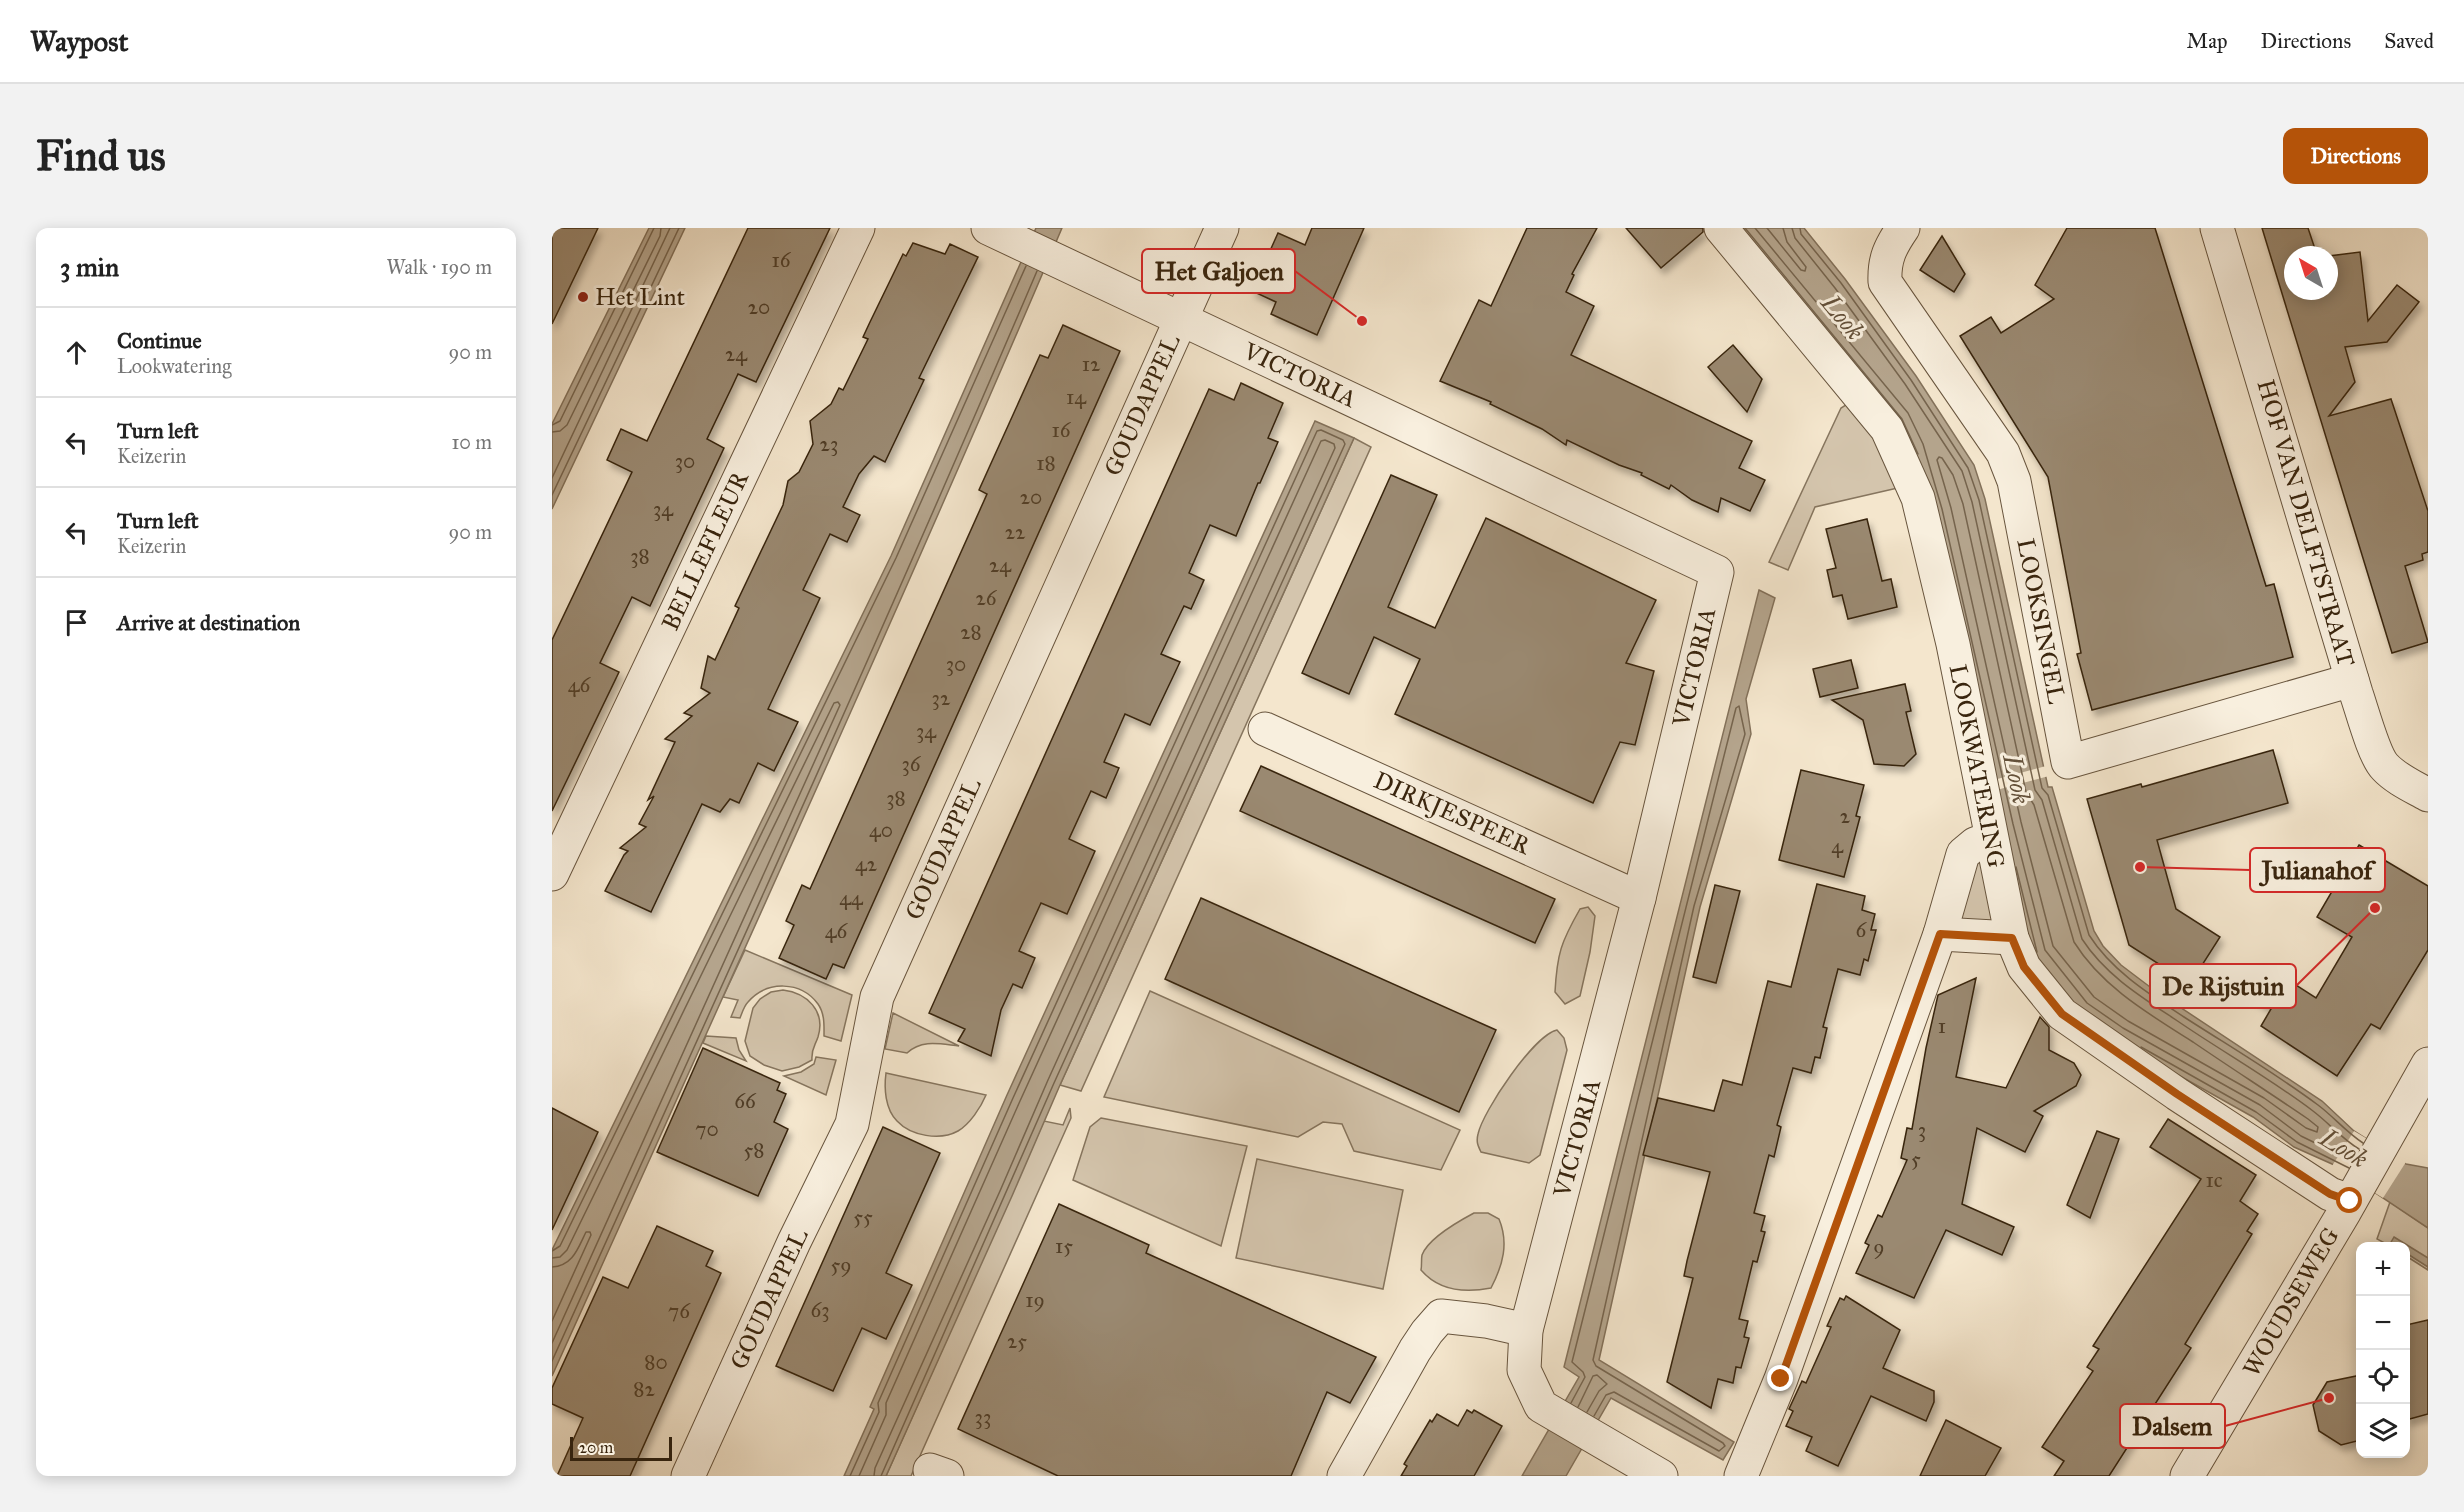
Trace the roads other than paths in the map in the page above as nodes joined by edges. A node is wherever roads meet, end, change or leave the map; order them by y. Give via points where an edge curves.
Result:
1 (858, 228) edge
2 (1222, 228) edge
3 (1721, 228) edge
4 (1903, 228) edge
5 (2217, 228) edge
6 (996, 232) edge
7 (1181, 319) junction
8 (2352, 680) junction
9 (1264, 729) dead end
10 (2428, 795) edge
11 (1991, 838) junction
12 (552, 874) edge
13 (1639, 898) junction
14 (1940, 934) junction
15 (2012, 938) junction
16 (2428, 1064) edge
17 (2355, 1192) junction
18 (1526, 1330) junction
19 (688, 1476) edge
20 (1344, 1476) edge
21 (1661, 1476) edge
22 (1741, 1476) edge
23 (2187, 1476) edge

1 - 12 street, BELLEFLEUR
2 - 7 street, GOUDAPPEL
3 - 11 street, LOOKWATERING via 1887,429 1918,498 1953,644
4 - 8 street, LOOKSINGEL via 1889,249 1885,282 2003,453 2014,481 2068,762
5 - 8 street, HOF VAN DELFTSTRAAT
6 - 7 street, VICTORIA
7 - 13 street, VICTORIA via 1716,572
7 - 19 street, GOUDAPPEL via 876,997 852,1124
8 - 10 street, HOF VAN DELFTSTRAAT via 2383,765
9 - 13 street, DIRKJESPEER
11 - 14 street via 1963,854
11 - 15 street, LOOKWATERING
13 - 18 street, VICTORIA
14 - 15 street
14 - 22 street via 1781,1379
15 - 17 street, LOOKWATERING via 2024,967 2062,1014 2330,1194
16 - 17 street, WOUDSEWEG
17 - 23 street, WOUDSEWEG
18 - 20 street via 1441,1317 1415,1350
18 - 21 street, VICTORIA via 1524,1370 1541,1406

